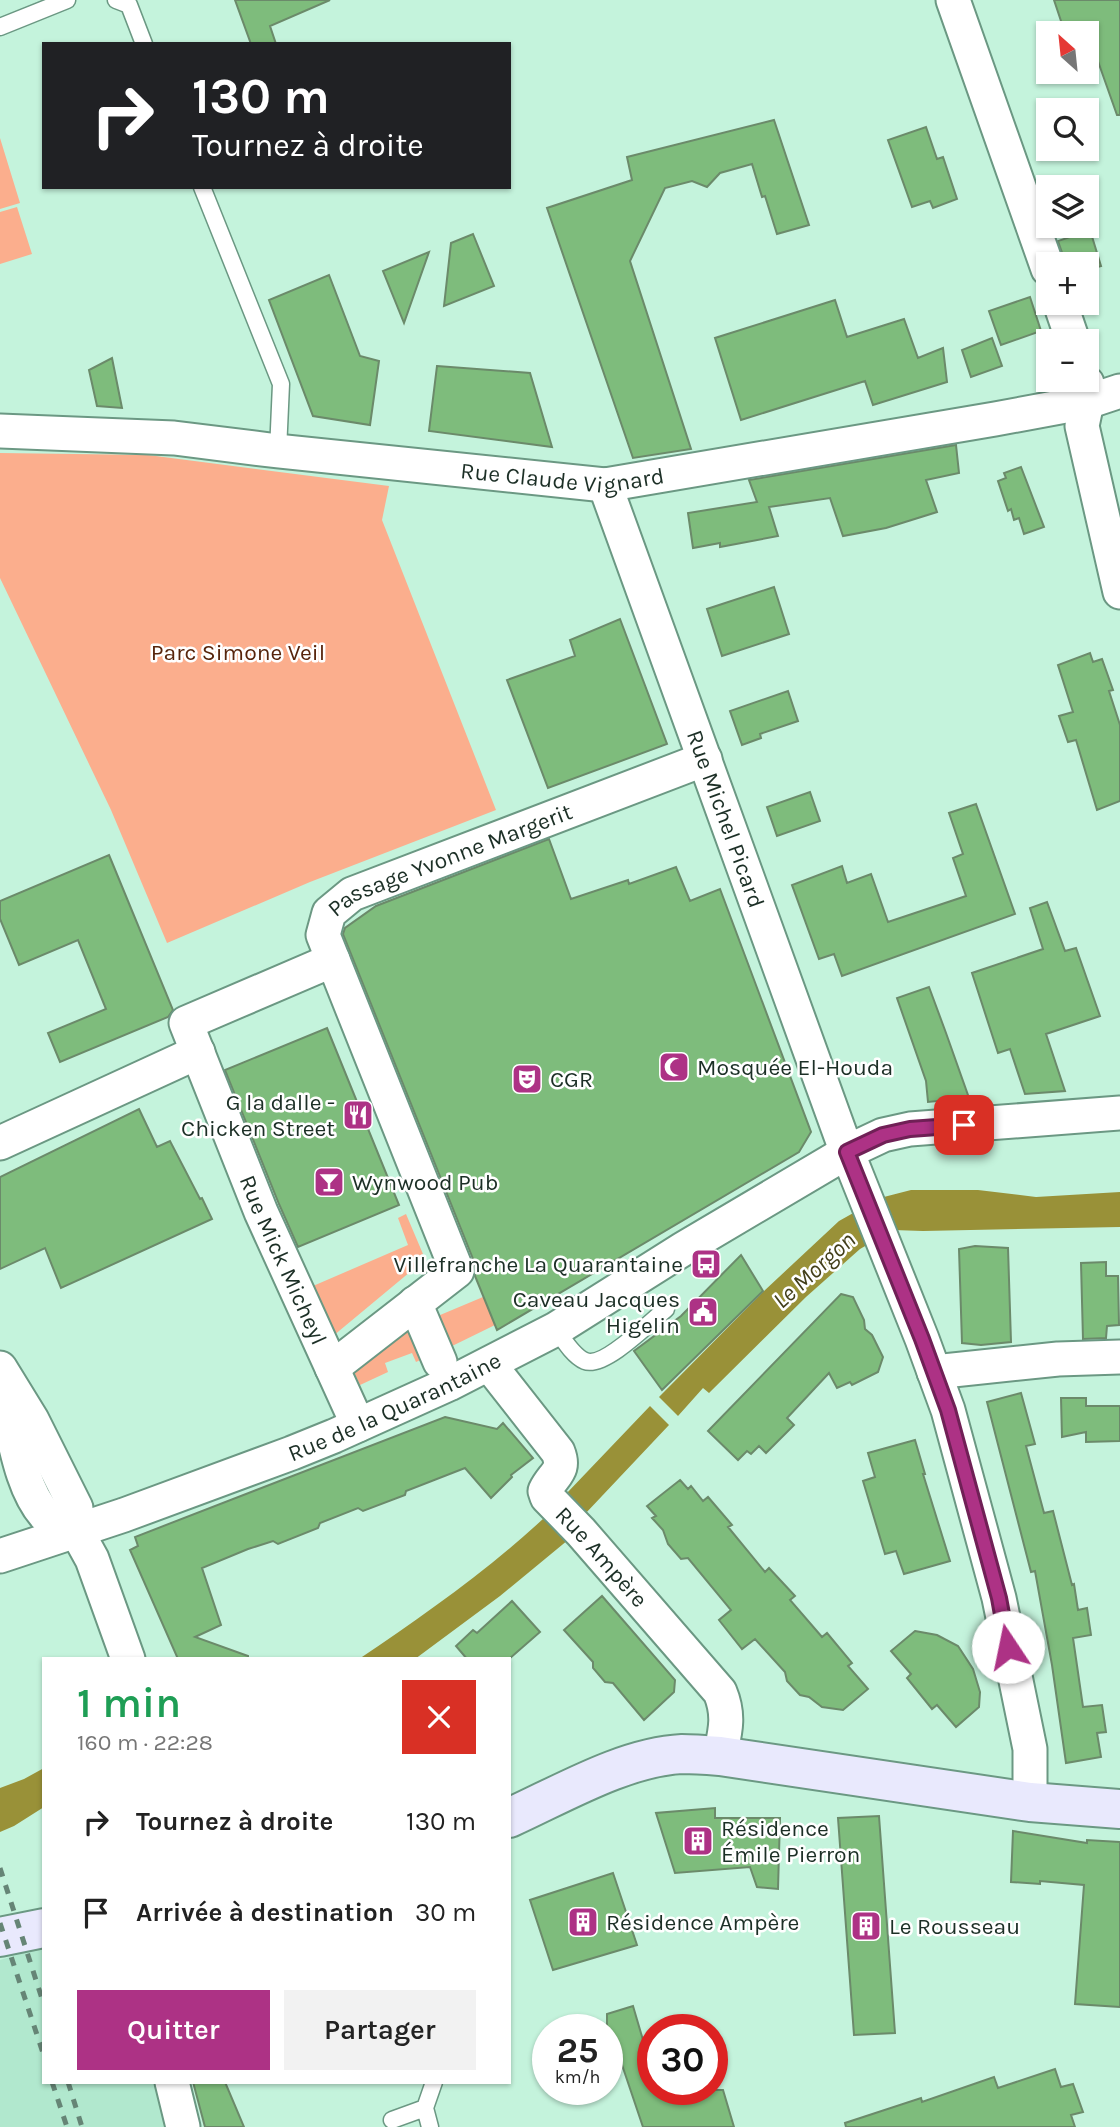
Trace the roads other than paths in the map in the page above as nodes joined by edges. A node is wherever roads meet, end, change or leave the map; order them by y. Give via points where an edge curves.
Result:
1 (67, 0) edge
2 (953, 0) edge
3 (122, 2) edge
4 (0, 27) edge
5 (143, 42) edge
6 (203, 189) edge
7 (1042, 252) edge
8 (1099, 391) edge
9 (1120, 391) edge
10 (1082, 392) edge
11 (1087, 392) edge
12 (0, 431) edge
13 (278, 451) junction
14 (605, 485) junction
15 (1120, 592) edge
16 (705, 760) junction
17 (333, 960) junction
18 (192, 1038) junction
19 (1120, 1113) edge
20 (0, 1143) edge
21 (847, 1152) junction
22 (415, 1303) junction
23 (666, 1309) dead end
24 (556, 1329) junction
25 (1120, 1357) edge
26 (440, 1362) dead end
27 (489, 1364) junction
28 (0, 1368) edge
29 (332, 1368) junction
30 (934, 1372) junction
31 (0, 1380) edge
32 (358, 1425) junction
33 (76, 1530) junction
34 (0, 1556) edge
35 (127, 1657) edge
36 (720, 1756) junction
37 (1030, 1802) junction
38 (1120, 1809) edge
39 (511, 1817) edge
40 (42, 1928) edge
41 (0, 1937) edge
42 (172, 2084) edge
43 (433, 2084) edge
44 (425, 2108) junction
45 (391, 2120) dead end
46 (183, 2127) edge
47 (430, 2127) edge

1 - 4 lane
2 - 7 street
3 - 5 lane
6 - 13 lane via 281,384
8 - 9 street, Rue Claude Vignard
10 - 14 street, Rue Claude Vignard
11 - 15 street via 1082,426
12 - 13 street, Rue Claude Vignard via 174,439
13 - 14 street, Rue Claude Vignard
14 - 16 street, Rue Michel Picard
16 - 17 street, Passage Yvonne Margerit via 352,894 329,913 323,935
16 - 21 street, Rue Michel Picard
17 - 18 street
17 - 22 street, Passage Yvonne Margerit via 457,1271
18 - 20 street
18 - 29 street, Rue Mick Micheyl via 261,1212
19 - 21 street, Rue de la Quarantaine via 910,1129 883,1135
21 - 24 street, Rue de la Quarantaine
21 - 30 street, Rue Michel Picard
22 - 26 street
22 - 29 street, Passage Yvonne Margerit
23 - 24 lane via 596,1362 579,1357
24 - 27 street, Rue de la Quarantaine
25 - 30 street
27 - 32 street, Rue de la Quarantaine
27 - 36 street, Rue Ampère via 558,1452 561,1469 545,1491 547,1497 720,1692 727,1707
28 - 33 street via 76,1508
29 - 32 street, Rue Mick Micheyl
30 - 37 street, Rue Michel Picard via 999,1598 1030,1749
31 - 33 street via 32,1495 48,1518
32 - 33 street, Rue de la Quarantaine
33 - 34 street, Rue de la Quarantaine
33 - 35 street via 92,1559
36 - 37 street
36 - 39 street via 681,1754 642,1761
37 - 38 street
40 - 41 street
42 - 46 street
43 - 44 lane
44 - 45 lane
44 - 47 lane

